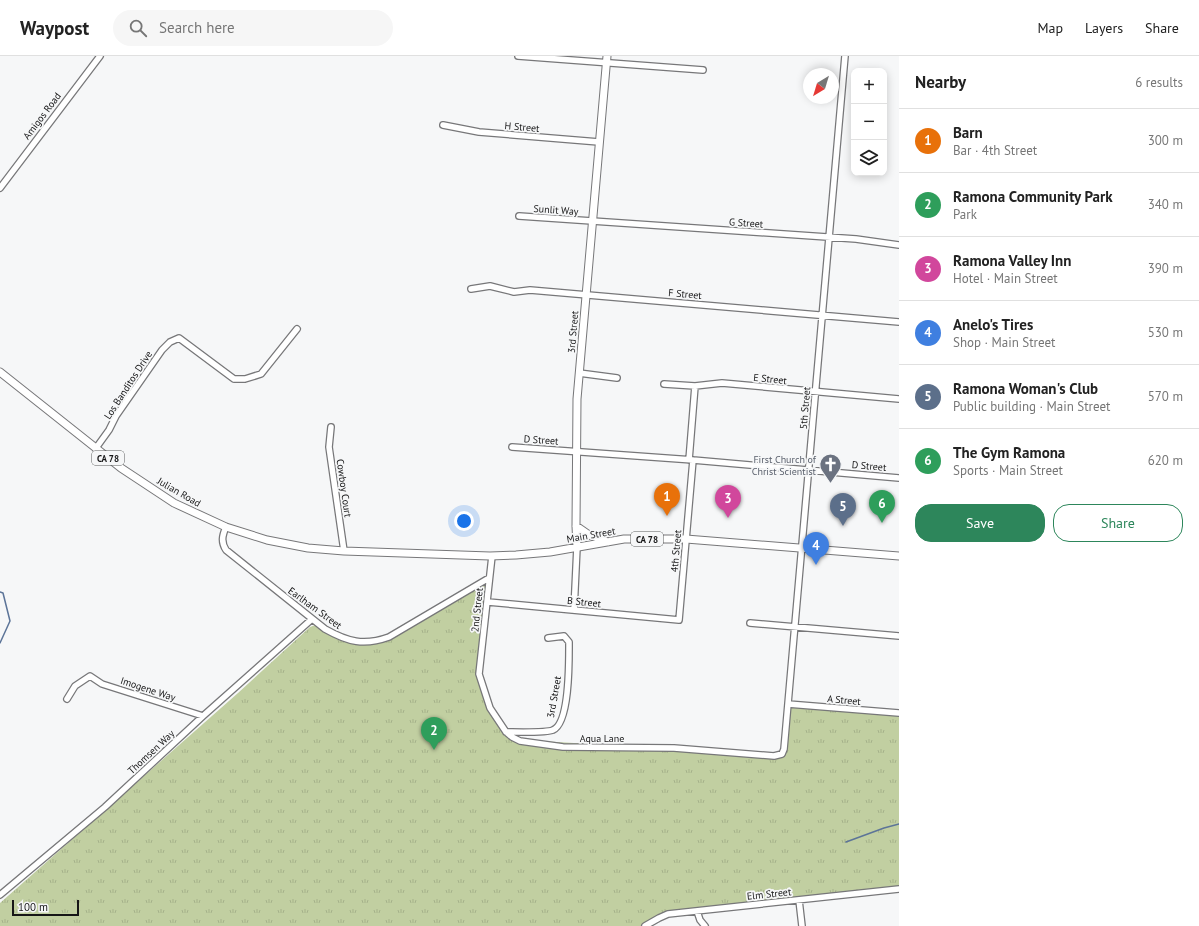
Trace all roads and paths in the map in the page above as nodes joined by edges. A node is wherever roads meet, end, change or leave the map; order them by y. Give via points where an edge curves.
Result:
1 (100, 56) edge
2 (518, 56) edge
3 (845, 56) edge
4 (606, 60) edge
5 (703, 70) dead end
6 (443, 125) dead end
7 (599, 142) junction
8 (0, 188) edge
9 (519, 216) dead end
10 (592, 221) junction
11 (828, 238) junction
12 (899, 245) edge
13 (471, 289) dead end
14 (587, 295) junction
15 (822, 316) junction
16 (899, 322) edge
17 (297, 329) dead end
18 (0, 372) edge
19 (579, 373) junction
20 (617, 378) dead end
21 (664, 384) dead end
22 (695, 386) junction
23 (815, 393) junction
24 (899, 399) edge
25 (330, 426) dead end
26 (512, 447) dead end
27 (96, 448) junction
28 (577, 451) junction
29 (691, 460) junction
30 (809, 470) junction
31 (899, 478) edge
32 (576, 526) junction
33 (226, 527) junction
34 (686, 539) junction
35 (608, 542) junction
36 (577, 547) junction
37 (802, 549) junction
38 (344, 551) junction
39 (382, 553) joint
40 (492, 556) junction
41 (899, 556) edge
42 (489, 578) junction
43 (488, 602) junction
44 (574, 610) junction
45 (312, 619) junction
46 (679, 620) joint
47 (750, 623) dead end
48 (795, 626) junction
49 (899, 636) edge
50 (548, 638) dead end
51 (479, 666) joint
52 (67, 699) dead end
53 (788, 704) junction
54 (899, 713) edge
55 (203, 716) junction
56 (506, 732) junction
57 (774, 756) joint
58 (899, 888) edge
59 (0, 895) edge
60 (799, 900) junction
61 (698, 911) junction
62 (645, 926) edge
63 (705, 926) edge
64 (802, 926) edge

1 - 8 street, Amigos Road
2 - 4 street
3 - 11 street, 5th Street
4 - 5 street
4 - 7 main road, 3rd Street
6 - 7 street, H Street via 479,132
7 - 10 main road, 3rd Street
9 - 10 street, Sunlit Way
10 - 11 street, G Street
10 - 14 main road, 3rd Street
11 - 12 street, G Street
11 - 15 street, 5th Street
13 - 14 street, F Street via 490,286 514,292 530,290
14 - 15 street, F Street
14 - 19 main road, 3rd Street
15 - 16 street, F Street
15 - 23 street, 5th Street
17 - 27 street, Los Banditos Drive via 261,374 245,379 234,379 179,338 170,342
18 - 27 main road, Julian Road / CA 78
19 - 20 street
19 - 28 main road, 3rd Street
21 - 22 street, E Street
22 - 23 street, E Street via 722,383
22 - 29 street, 4th Street
23 - 24 street, E Street
23 - 30 street, 5th Street
25 - 38 street, Cowboy Court via 329,447
26 - 28 street, D Street
27 - 33 main road, Julian Road / CA 78 via 174,503
28 - 29 street, D Street
28 - 32 main road, 3rd Street
29 - 30 street, D Street
29 - 34 street, 4th Street
30 - 31 street, D Street
30 - 37 street, 5th Street
32 - 35 main road via 589,535
32 - 36 main road, 3rd Street
33 - 38 main road, Julian Road / CA 78 via 267,540 308,548
33 - 45 street, Earlham Street via 222,537 226,550
34 - 35 main road, Main Street / CA 78 via 624,539
34 - 37 main road, Main Street / CA 78
34 - 46 street, 4th Street
35 - 36 main road, Main Street / CA 78
36 - 40 main road, Main Street / CA 78 via 550,552
36 - 44 street, 3rd Street
37 - 41 main road, Main Street / CA 78
37 - 48 street, 5th Street
38 - 39 main road, Julian Road / CA 78
39 - 40 main road, Main Street / CA 78
40 - 42 street, 2nd Street
42 - 43 street, 2nd Street
42 - 45 street, Earlham Street via 389,637 377,641 354,641 338,636
43 - 44 street, B Street
43 - 51 street, 2nd Street
44 - 46 street, B Street
45 - 55 street, Thomsen Way
47 - 48 street
48 - 49 street
48 - 53 street, 5th Street
50 - 56 street, 3rd Street via 564,636 569,642 568,684 562,720 552,731
51 - 56 street, Aqua Lane via 478,674 490,708
52 - 55 street, Imogene Way via 75,686 90,676 102,684
53 - 54 street, A Street
53 - 57 street, 5th Street via 784,749 782,754
55 - 59 street, Thomsen Way via 105,807
56 - 57 street, Aqua Lane via 520,741 563,747 674,748
58 - 60 street, Elm Street
60 - 61 street, Elm Street
60 - 64 street
61 - 62 street, Elm Street via 668,914
61 - 63 street

